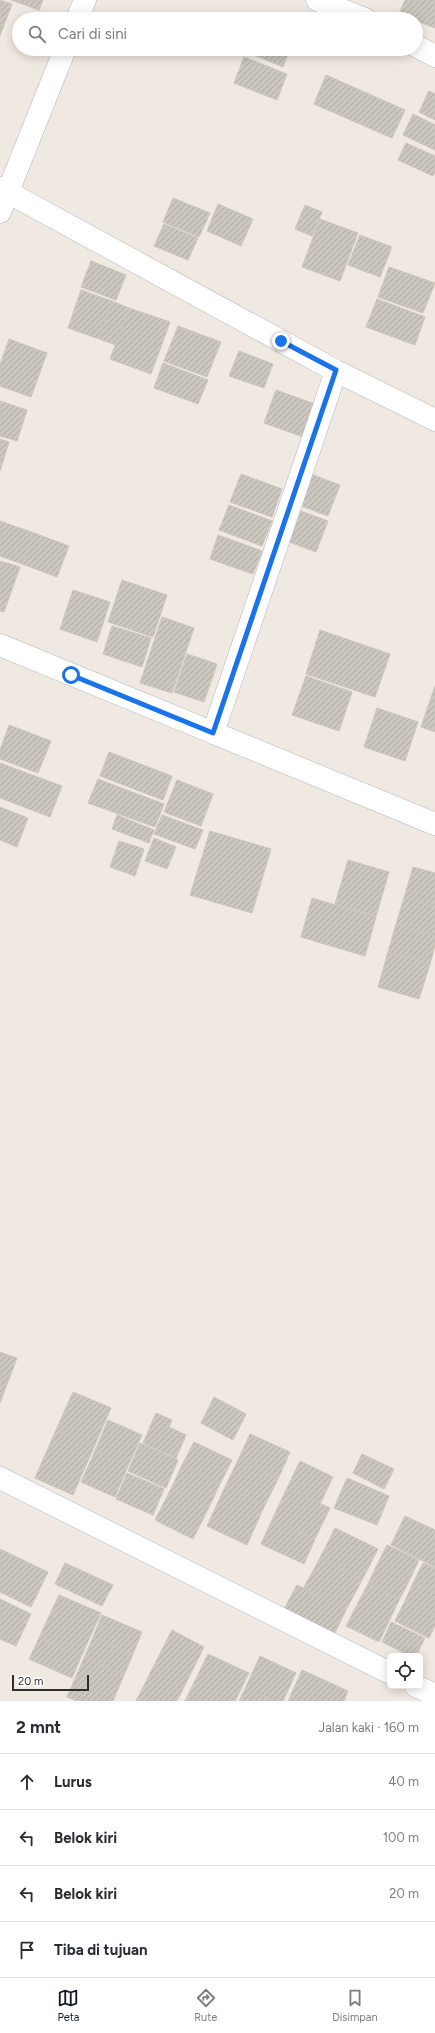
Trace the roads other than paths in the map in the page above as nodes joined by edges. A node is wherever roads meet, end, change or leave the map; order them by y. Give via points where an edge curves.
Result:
1 (85, 0) edge
2 (317, 0) edge
3 (80, 12) edge
4 (347, 12) edge
5 (423, 50) edge
6 (62, 56) edge
7 (435, 56) edge
8 (2, 197) edge
9 (336, 370) junction
10 (435, 420) edge
11 (0, 645) edge
12 (213, 733) junction
13 (435, 824) edge
14 (0, 1478) edge
15 (387, 1672) edge
16 (422, 1689) edge
17 (435, 1696) edge

1 - 3 street
2 - 4 street
5 - 7 street
6 - 8 street
8 - 9 street
9 - 10 street
9 - 12 street
11 - 12 street
12 - 13 street
14 - 15 street
16 - 17 street

